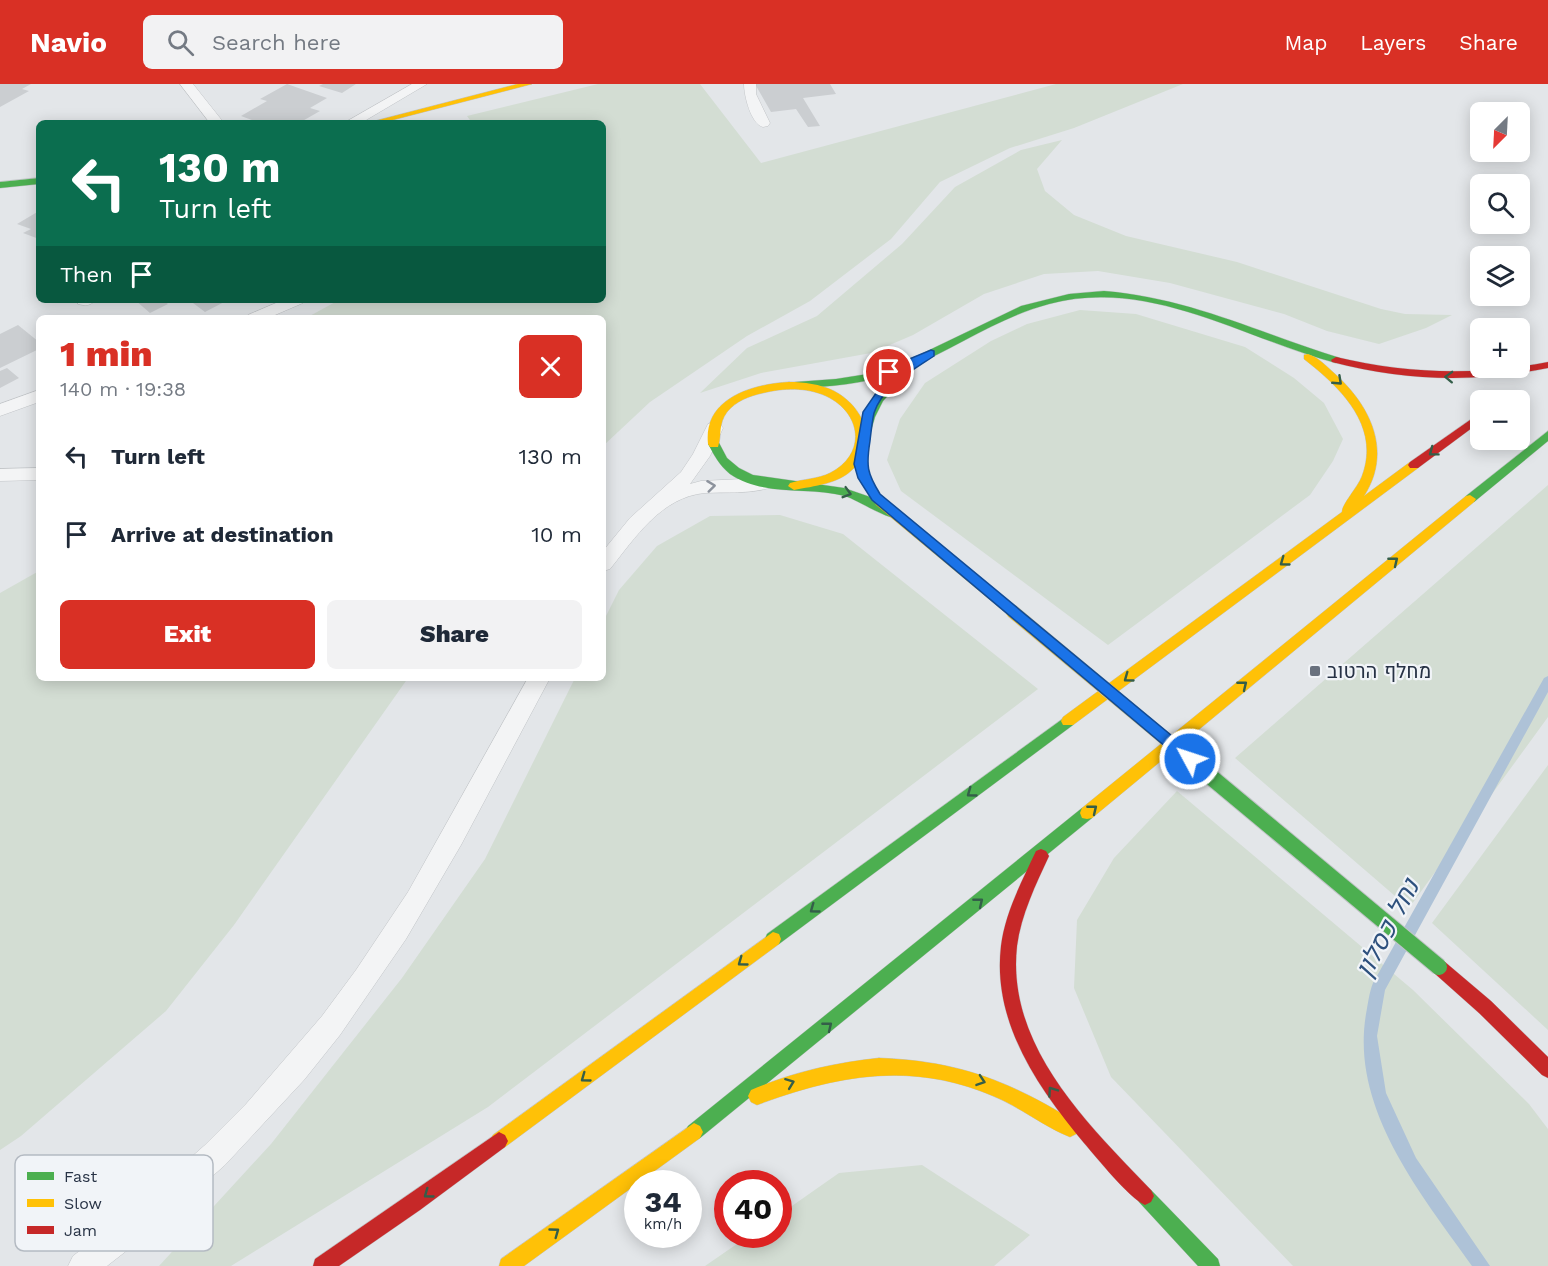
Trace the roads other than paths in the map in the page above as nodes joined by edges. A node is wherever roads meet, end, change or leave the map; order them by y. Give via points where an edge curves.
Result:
1 (186, 84) edge
2 (421, 84) edge
3 (528, 84) edge
4 (750, 84) edge
5 (413, 118) edge
6 (215, 120) edge
7 (353, 120) edge
8 (396, 120) edge
9 (763, 123) dead end
10 (36, 181) edge
11 (0, 184) edge
12 (290, 303) edge
13 (261, 315) edge
14 (1292, 346) junction
15 (931, 353) junction
16 (1548, 366) edge
17 (795, 385) junction
18 (1521, 387) dead end
19 (36, 397) edge
20 (0, 410) edge
21 (1470, 424) edge
22 (714, 428) junction
23 (1548, 435) edge
24 (863, 442) junction
25 (861, 471) dead end
26 (36, 474) edge
27 (0, 475) edge
28 (769, 484) junction
29 (867, 484) dead end
30 (794, 486) junction
31 (657, 504) junction
32 (896, 515) junction
33 (1332, 527) junction
34 (606, 560) edge
35 (537, 681) edge
36 (1047, 846) junction
37 (1548, 1069) edge
38 (717, 1116) junction
39 (213, 1157) edge
40 (1118, 1167) junction
41 (102, 1251) edge
42 (83, 1266) edge
43 (322, 1266) edge
44 (508, 1266) edge
45 (1212, 1266) edge

1 - 6 lane
2 - 7 lane
3 - 5 main road
4 - 9 lane via 750,94
5 - 8 main road
10 - 11 main road
12 - 13 lane
14 - 15 main road via 1188,307 1128,295 1099,294 1053,299 1016,310
16 -> 14 main road via 1500,375 1426,376 1364,366
14 -> 33 main road via 1337,378 1353,395 1371,430 1372,457 1364,485
15 - 17 main road via 901,368 864,379
15 - 24 main road via 884,388 869,412
16 - 18 main road
17 - 22 main road via 773,386 742,395 726,406
17 - 24 main road via 828,392 846,403 862,423
19 - 20 lane
21 -> 33 main road
22 - 28 main road via 714,444 728,465
22 - 31 lane via 692,470
36 -> 23 main road
24 - 25 main road
24 - 30 main road via 854,461 838,474
26 - 27 lane
28 - 30 main road
31 -> 28 lane via 677,493 701,487
29 - 32 main road
30 -> 32 main road via 846,492
31 - 34 lane
32 - 37 main road, bridge via 1439,967
33 -> 43 main road via 414,1204
35 - 39 lane via 435,868 354,994 258,1112
38 -> 36 main road
40 -> 36 main road via 1041,1075 1014,1012 1009,982 1013,925
38 -> 40 main road via 801,1079 881,1065 920,1066 958,1073 1034,1104
44 -> 38 main road
40 - 45 main road
41 - 42 lane

